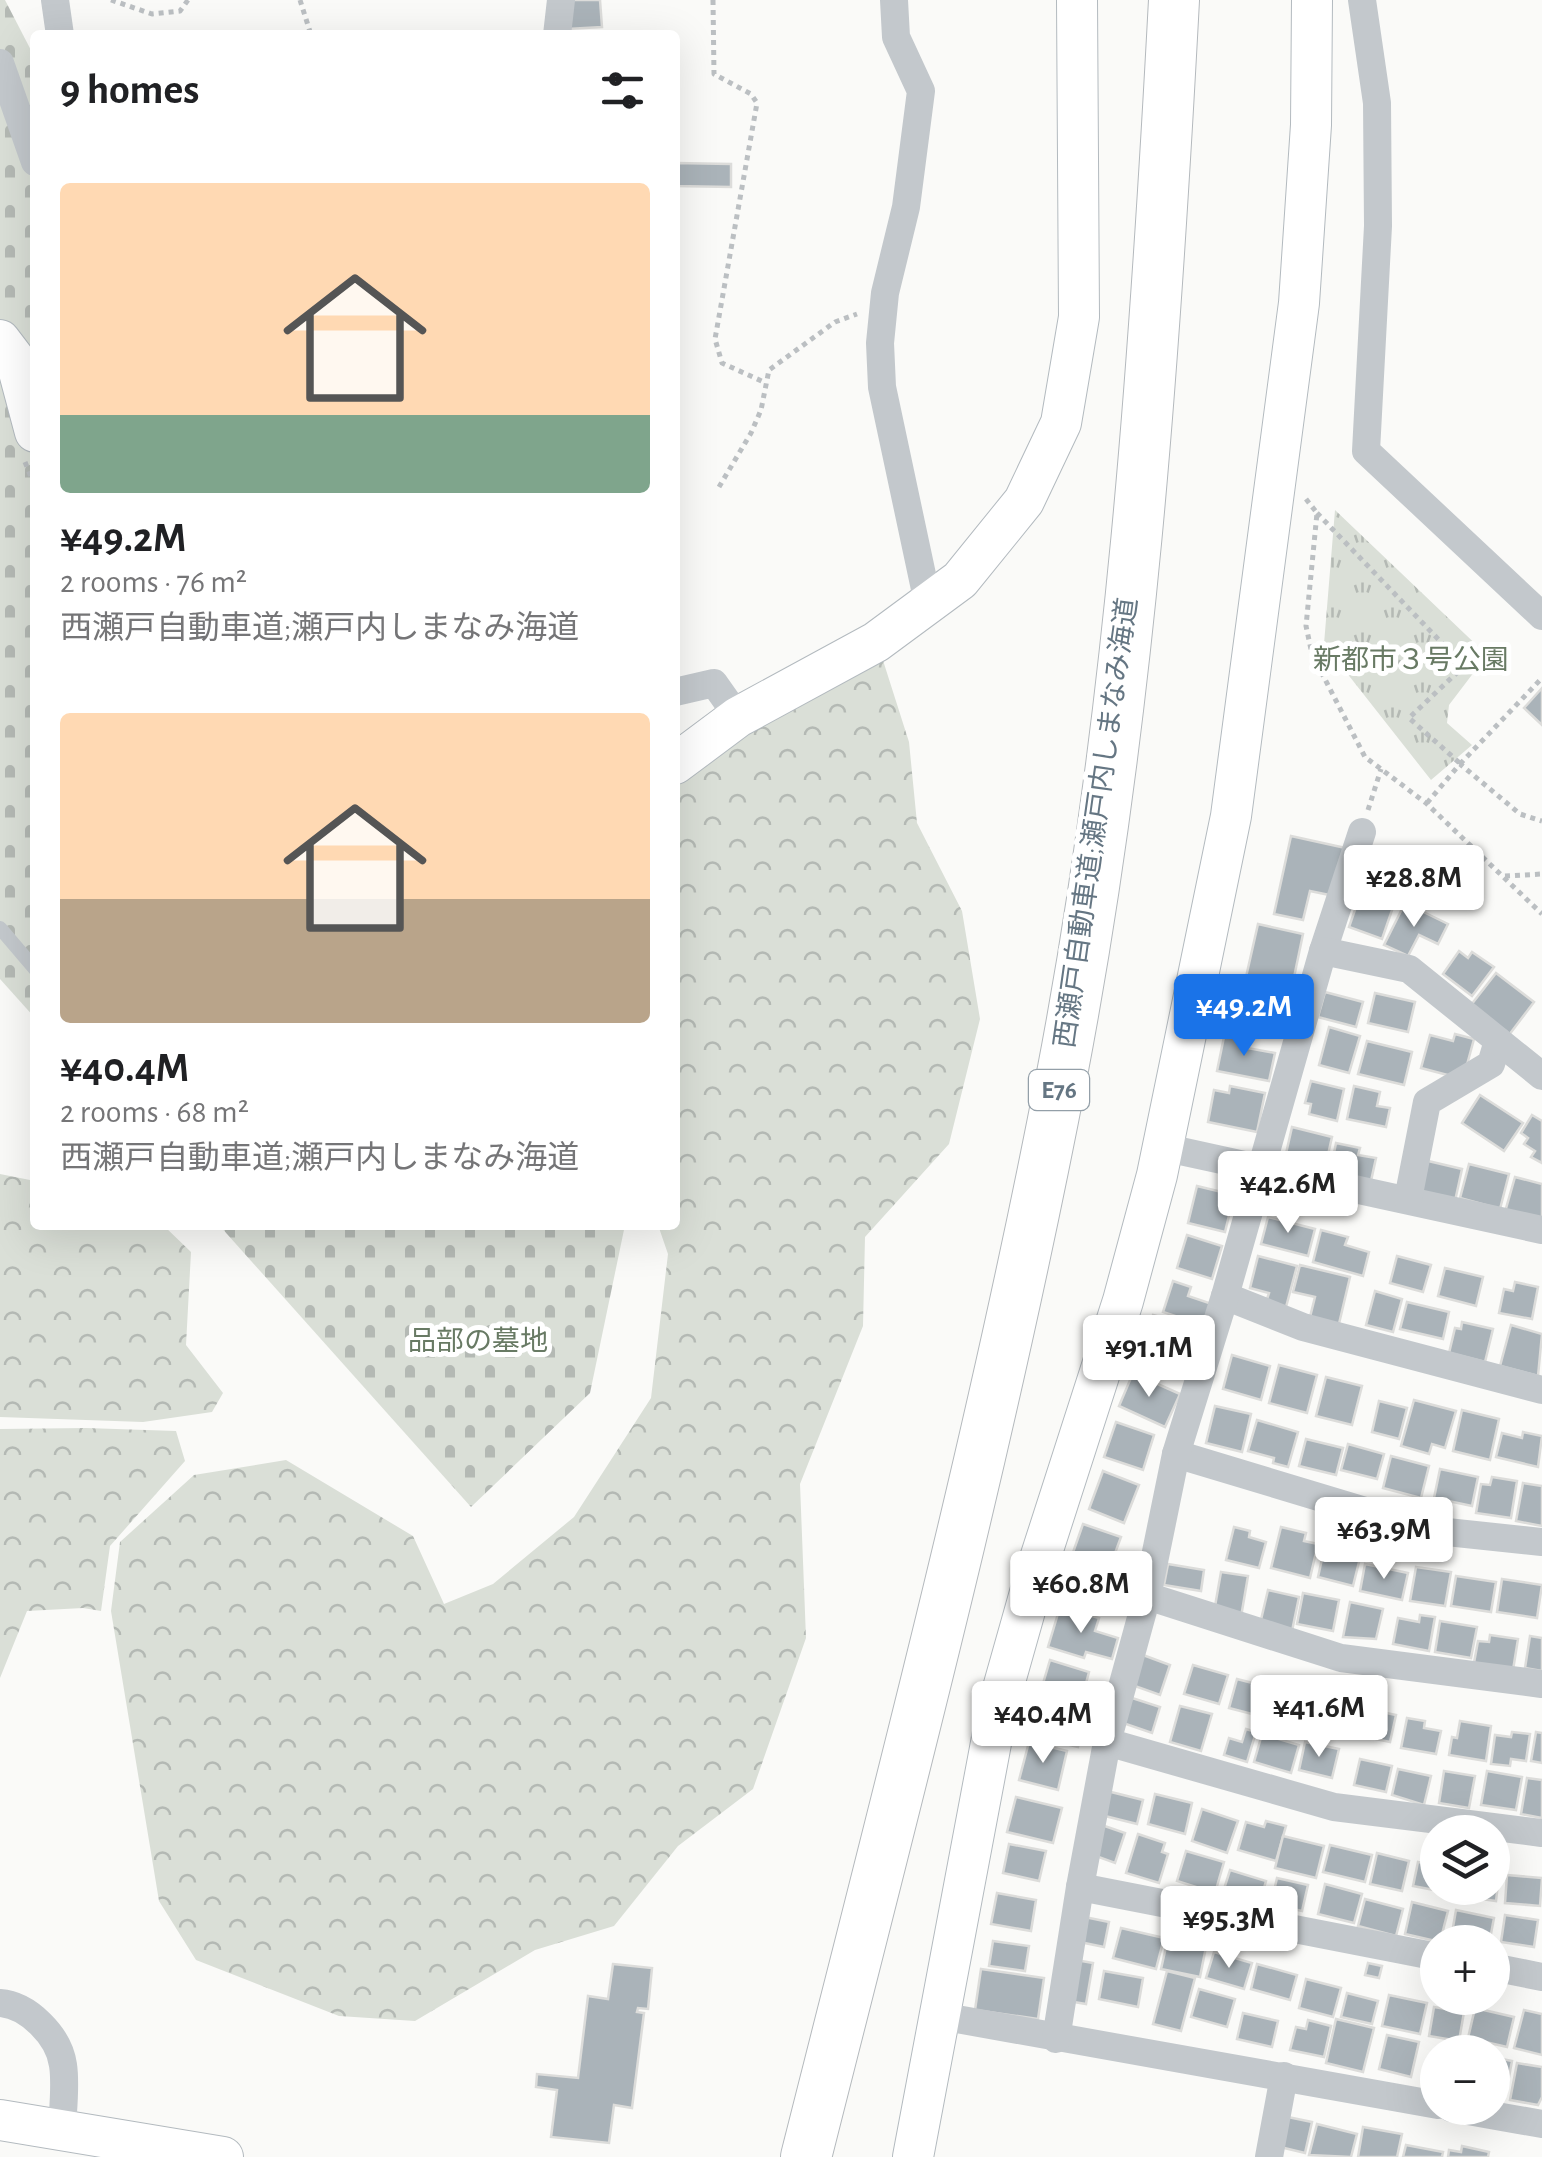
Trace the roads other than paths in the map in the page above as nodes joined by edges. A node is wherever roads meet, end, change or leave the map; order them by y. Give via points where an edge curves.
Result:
1 (55, 0) edge
2 (561, 0) edge
3 (894, 0) edge
4 (1077, 0) edge
5 (1174, 0) edge
6 (1312, 0) edge
7 (1362, 0) edge
8 (59, 30) edge
9 (558, 30) edge
10 (0, 64) edge
11 (30, 148) edge
12 (0, 340) edge
13 (30, 413) edge
14 (928, 603) junction
15 (1542, 616) edge
16 (680, 691) edge
17 (738, 717) junction
18 (680, 760) edge
19 (1362, 832) road end
20 (0, 928) edge
21 (1323, 951) junction
22 (30, 963) edge
23 (1498, 1041) junction
24 (1542, 1076) edge
25 (1162, 1146) junction
26 (1260, 1166) junction
27 (1408, 1199) junction
28 (1542, 1230) edge
29 (1225, 1296) junction
30 (1542, 1390) edge
31 (1176, 1454) junction
32 (1542, 1542) edge
33 (1037, 1568) junction
34 (1147, 1596) junction
35 (1542, 1684) edge
36 (1107, 1742) junction
37 (1542, 1833) edge
38 (1080, 1887) junction
39 (1420, 1953) edge
40 (1510, 1971) edge
41 (1542, 1977) edge
42 (0, 2002) edge
43 (940, 2016) junction
44 (1056, 2039) junction
45 (1284, 2076) junction
46 (1420, 2102) edge
47 (1510, 2118) edge
48 (0, 2120) edge
49 (1542, 2124) edge
50 (62, 2128) junction
51 (223, 2157) edge
52 (806, 2157) edge
53 (913, 2157) edge
54 (1269, 2157) edge

1 - 8 street
2 - 9 street
3 - 14 street via 896,38 920,92 906,207 884,304 882,388
4 - 14 street via 1079,317 1062,424 1024,502 960,580
5 - 52 highway, 西瀬戸自動車道;瀬戸内しまなみ海道 / E76 via 1144,454 1109,775 1063,1069 996,1392
6 - 25 street via 1299,303 1232,816
7 - 15 street via 1377,103 1366,451
10 - 11 street
12 - 13 street via 16,361
14 - 17 street via 876,642
16 - 17 street via 714,683
17 - 18 street
19 - 21 street
20 - 22 lane
21 - 23 street via 1409,969
21 - 26 street
23 - 24 street
23 - 27 street via 1492,1064 1427,1102
25 - 26 street
25 - 33 street via 1123,1301
26 - 27 street
26 - 29 street
27 - 28 street
29 - 30 street via 1303,1327
29 - 31 street
31 - 32 street via 1428,1530
31 - 34 street
33 - 34 street
33 - 43 street via 998,1706
34 - 35 street via 1342,1658
34 - 36 street
36 - 37 street via 1334,1806
36 - 38 street
38 - 39 street
38 - 44 street
40 - 41 street
42 - 50 street via 42,2025 63,2062
43 - 44 street
43 - 53 street
44 - 45 street
45 - 46 street
45 - 54 street
47 - 49 street
48 - 50 street
50 - 51 street

